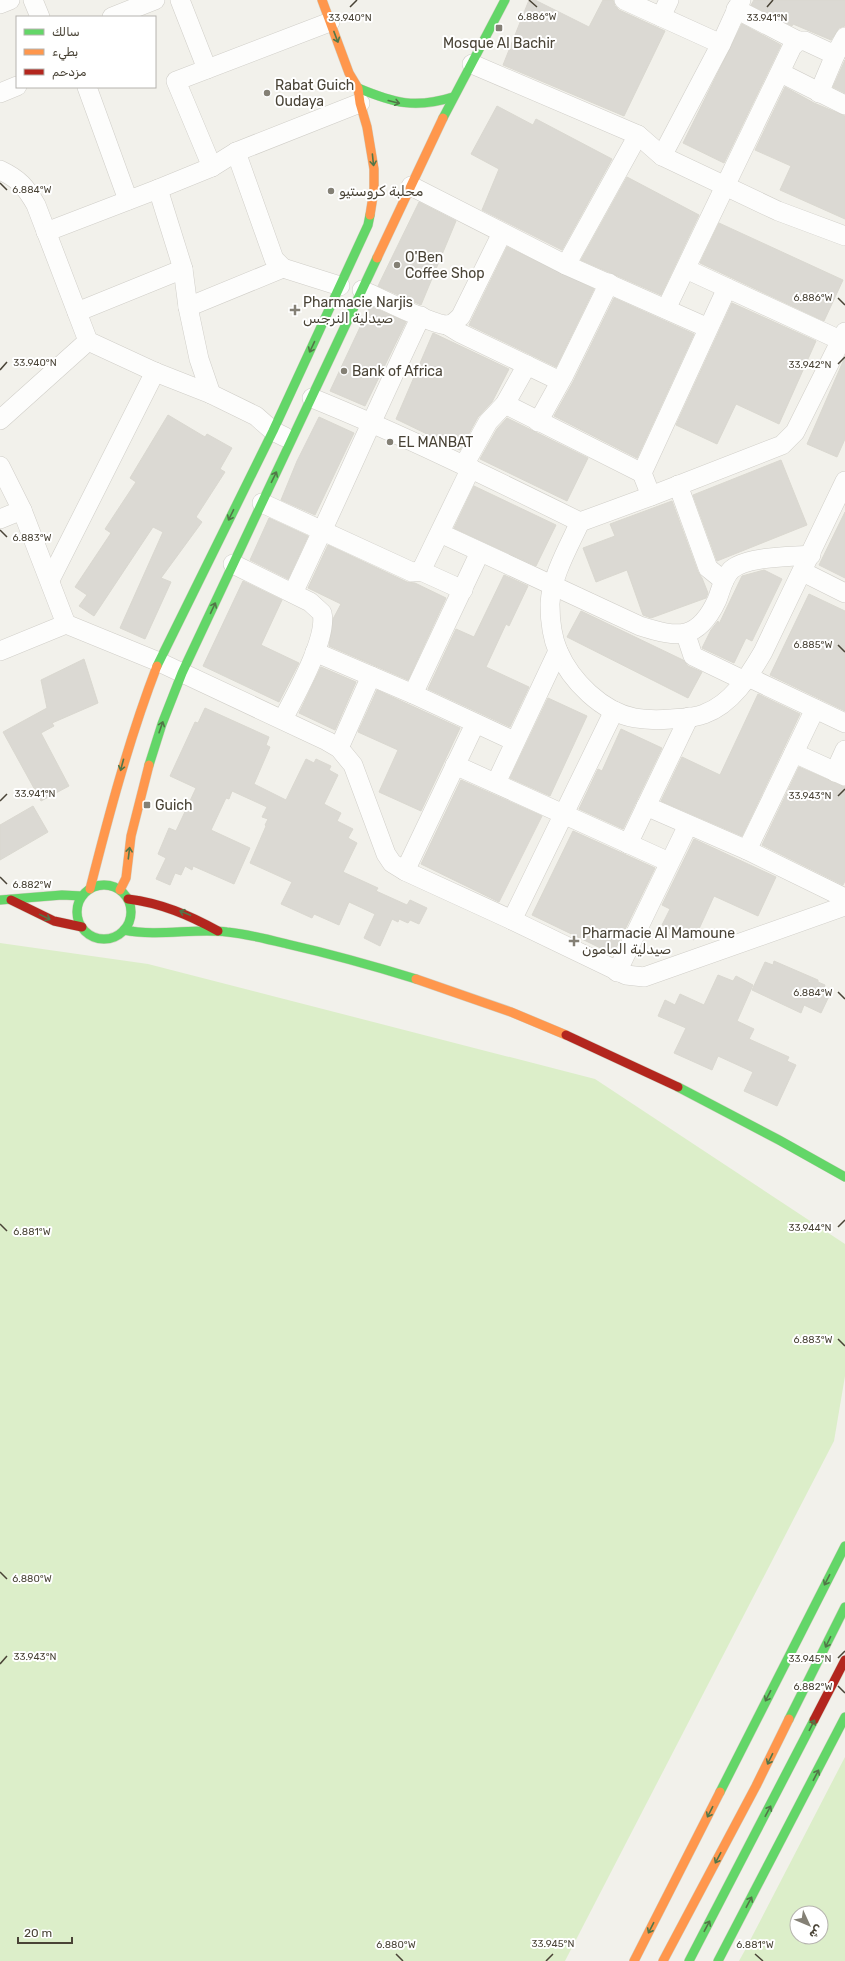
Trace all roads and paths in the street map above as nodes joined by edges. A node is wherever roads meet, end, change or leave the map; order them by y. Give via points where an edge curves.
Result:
1 (10, 0) edge
2 (33, 0) edge
3 (155, 0) edge
4 (180, 0) edge
5 (322, 0) edge
6 (505, 0) edge
7 (624, 0) edge
8 (669, 0) edge
9 (0, 4) edge
10 (739, 4) edge
11 (40, 16) edge
12 (115, 16) edge
13 (661, 17) junction
14 (330, 22) junction
15 (845, 37) edge
16 (798, 41) junction
17 (721, 44) junction
18 (835, 56) junction
19 (472, 64) junction
20 (207, 69) junction
21 (781, 73) junction
22 (16, 86) edge
23 (87, 88) edge
24 (0, 93) edge
25 (819, 93) junction
26 (359, 95) junction
27 (453, 97) junction
28 (845, 105) edge
29 (638, 135) junction
30 (236, 152) junction
31 (662, 156) junction
32 (212, 167) junction
33 (0, 170) edge
34 (411, 186) junction
35 (725, 186) junction
36 (158, 189) junction
37 (128, 200) junction
38 (46, 232) junction
39 (502, 233) junction
40 (845, 236) edge
41 (566, 265) junction
42 (283, 268) junction
43 (686, 269) junction
44 (183, 270) junction
45 (609, 283) junction
46 (340, 286) junction
47 (727, 288) junction
48 (362, 290) junction
49 (188, 307) junction
50 (666, 308) junction
51 (77, 312) junction
52 (420, 316) junction
53 (447, 325) junction
54 (708, 328) junction
55 (843, 336) edge
56 (88, 341) junction
57 (527, 365) junction
58 (155, 372) junction
59 (560, 381) junction
60 (211, 394) junction
61 (312, 398) junction
62 (505, 404) junction
63 (0, 420) edge
64 (370, 422) junction
65 (538, 422) junction
66 (273, 431) junction
67 (291, 441) junction
68 (0, 466) edge
69 (468, 466) junction
70 (642, 473) junction
71 (845, 481) edge
72 (678, 485) junction
73 (651, 496) junction
74 (262, 503) junction
75 (22, 510) junction
76 (0, 519) edge
77 (580, 522) junction
78 (324, 530) junction
79 (440, 533) junction
80 (480, 552) junction
81 (811, 555) junction
82 (233, 564) junction
83 (421, 571) junction
84 (803, 572) junction
85 (50, 580) junction
86 (724, 581) junction
87 (553, 584) junction
88 (463, 590) junction
89 (293, 593) junction
90 (845, 593) edge
91 (66, 624) junction
92 (686, 635) junction
93 (0, 651) edge
94 (558, 651) junction
95 (315, 652) junction
96 (159, 662) junction
97 (182, 673) junction
98 (371, 676) junction
99 (747, 679) junction
100 (412, 694) junction
101 (815, 709) junction
102 (614, 711) junction
103 (689, 717) junction
104 (284, 719) junction
105 (475, 724) junction
106 (845, 724) edge
107 (514, 742) junction
108 (339, 748) junction
109 (845, 750) edge
110 (794, 753) junction
111 (455, 765) junction
112 (840, 774) edge
113 (496, 783) junction
114 (646, 806) junction
115 (562, 814) junction
116 (688, 825) junction
117 (628, 844) junction
118 (747, 850) junction
119 (97, 860) junction
120 (669, 862) junction
121 (405, 871) junction
122 (83, 878) dead end
123 (75, 885) dead end
124 (90, 889) junction
125 (120, 890) junction
126 (53, 895) junction
127 (82, 896) junction
128 (845, 898) edge
129 (128, 899) junction
130 (0, 900) edge
131 (11, 900) junction
132 (845, 906) edge
133 (512, 920) junction
134 (82, 927) junction
135 (124, 930) junction
136 (219, 931) junction
137 (617, 972) junction
138 (845, 1177) edge
139 (845, 1546) edge
140 (845, 1608) edge
141 (845, 1660) edge
142 (845, 1717) edge
143 (634, 1961) edge
144 (663, 1961) edge
145 (689, 1961) edge
146 (718, 1961) edge

1 - 9 street
2 - 11 street
3 - 12 street
4 - 20 street
5 - 14 main road
6 - 19 main road
7 - 13 street
8 - 13 street
10 - 16 street
10 - 17 street
13 - 17 street
14 - 20 street
14 -> 26 main road
15 - 18 street
16 - 18 street via 805,41
16 - 21 street via 792,47
17 - 31 street
18 - 25 street
19 - 27 main road
19 - 29 street
20 - 32 street via 176,81
21 - 25 street
21 - 35 street
22 - 24 street
23 - 37 street
25 - 28 street
26 -> 27 main road via 412,105 426,105
26 - 30 street
26 -> 46 main road via 372,148 374,190 368,225
27 - 34 main road
29 - 31 street
29 - 41 street
30 - 32 street
30 - 42 street via 270,253
31 - 35 street
32 - 36 street
33 - 38 street via 15,177 27,189
34 - 39 street
34 - 48 main road
35 - 40 street via 778,212
35 - 43 street
36 - 37 street
36 - 44 street
37 - 38 street
38 - 51 street
39 - 41 street
39 - 53 street via 460,316 455,322
41 - 45 street
42 - 46 street
42 - 49 street
43 - 47 street
43 - 50 street
44 - 49 street
44 - 51 street
45 - 50 street
45 - 59 street
46 -> 66 main road
47 - 54 street
47 - 55 street
48 - 52 street
48 - 61 main road
49 - 60 street via 199,359
50 - 54 street
51 - 56 street
52 - 53 street
52 - 64 street
53 - 57 street
54 - 70 street
55 - 72 street via 797,427 782,446
56 - 58 street
56 - 63 street
57 - 59 street
57 - 62 street
58 - 60 street
58 - 85 street
59 - 65 street
60 - 66 street via 256,416
61 - 64 street
61 - 67 main road
62 - 65 street
62 - 69 street via 488,422
64 - 69 street
64 - 78 street
65 - 70 street
66 - 67 street
66 -> 96 main road
74 -> 67 main road
68 - 75 street
69 - 77 street
69 - 79 street
70 - 73 street
71 - 81 street
72 - 73 street
72 - 86 street via 708,568
73 - 77 street
74 - 78 street
74 - 82 main road
75 - 76 street
75 - 85 street
77 - 87 street
78 - 83 street via 412,572
78 - 89 street
79 - 80 street
79 - 83 street
80 - 87 street
80 - 88 street
81 - 84 street
81 - 86 street via 748,562 732,570
82 - 89 street
97 -> 82 main road
83 - 88 street
84 - 90 street
84 - 99 street
85 - 91 street
86 - 92 street via 708,616
87 - 92 street via 640,626 660,632
87 - 94 street via 550,619
88 - 100 street
89 - 95 street via 310,602 322,613 322,628
91 - 93 street
91 - 96 street
92 - 99 street via 693,656
94 - 102 street via 570,672 590,695
94 - 107 street
95 - 98 street
95 - 104 street
96 - 97 street
96 -> 119 main road via 125,753
97 - 104 street
125 -> 97 main road via 126,878 131,836 147,770
98 - 100 street
98 - 108 street
99 - 101 street
99 - 103 street via 726,701 705,714
100 - 105 street
101 - 106 street
101 - 110 street
102 - 103 street via 634,718 656,720
102 - 115 street
103 - 114 street
104 - 108 street
105 - 107 street
105 - 111 street
107 - 113 street
108 - 121 street via 353,766 386,854 392,863
109 - 112 street
110 - 112 street
110 - 118 street
111 - 113 street
111 - 121 street
113 - 115 street
114 - 116 street
114 - 117 street
115 - 117 street
115 - 133 street
116 - 118 street
116 - 120 street
117 - 120 street
118 - 128 street
119 - 122 main road
119 - 124 main road
120 - 137 street
121 - 133 street
123 - 126 main road
124 - 125 main road via 109,885
124 - 127 main road
125 - 129 main road
126 - 127 main road
126 - 131 main road
127 - 134 main road via 77,915
129 - 135 main road via 131,913
136 -> 129 main road via 183,912
130 - 131 main road
131 -> 134 main road via 56,922
132 - 137 street via 644,977
133 - 137 street
134 - 135 main road via 102,939 118,935
135 - 136 main road via 150,933
136 - 138 main road via 342,957 439,985 491,1004 625,1059 689,1090 765,1130
139 -> 143 main road
140 -> 144 main road via 756,1786
145 -> 141 main road
146 -> 142 main road

